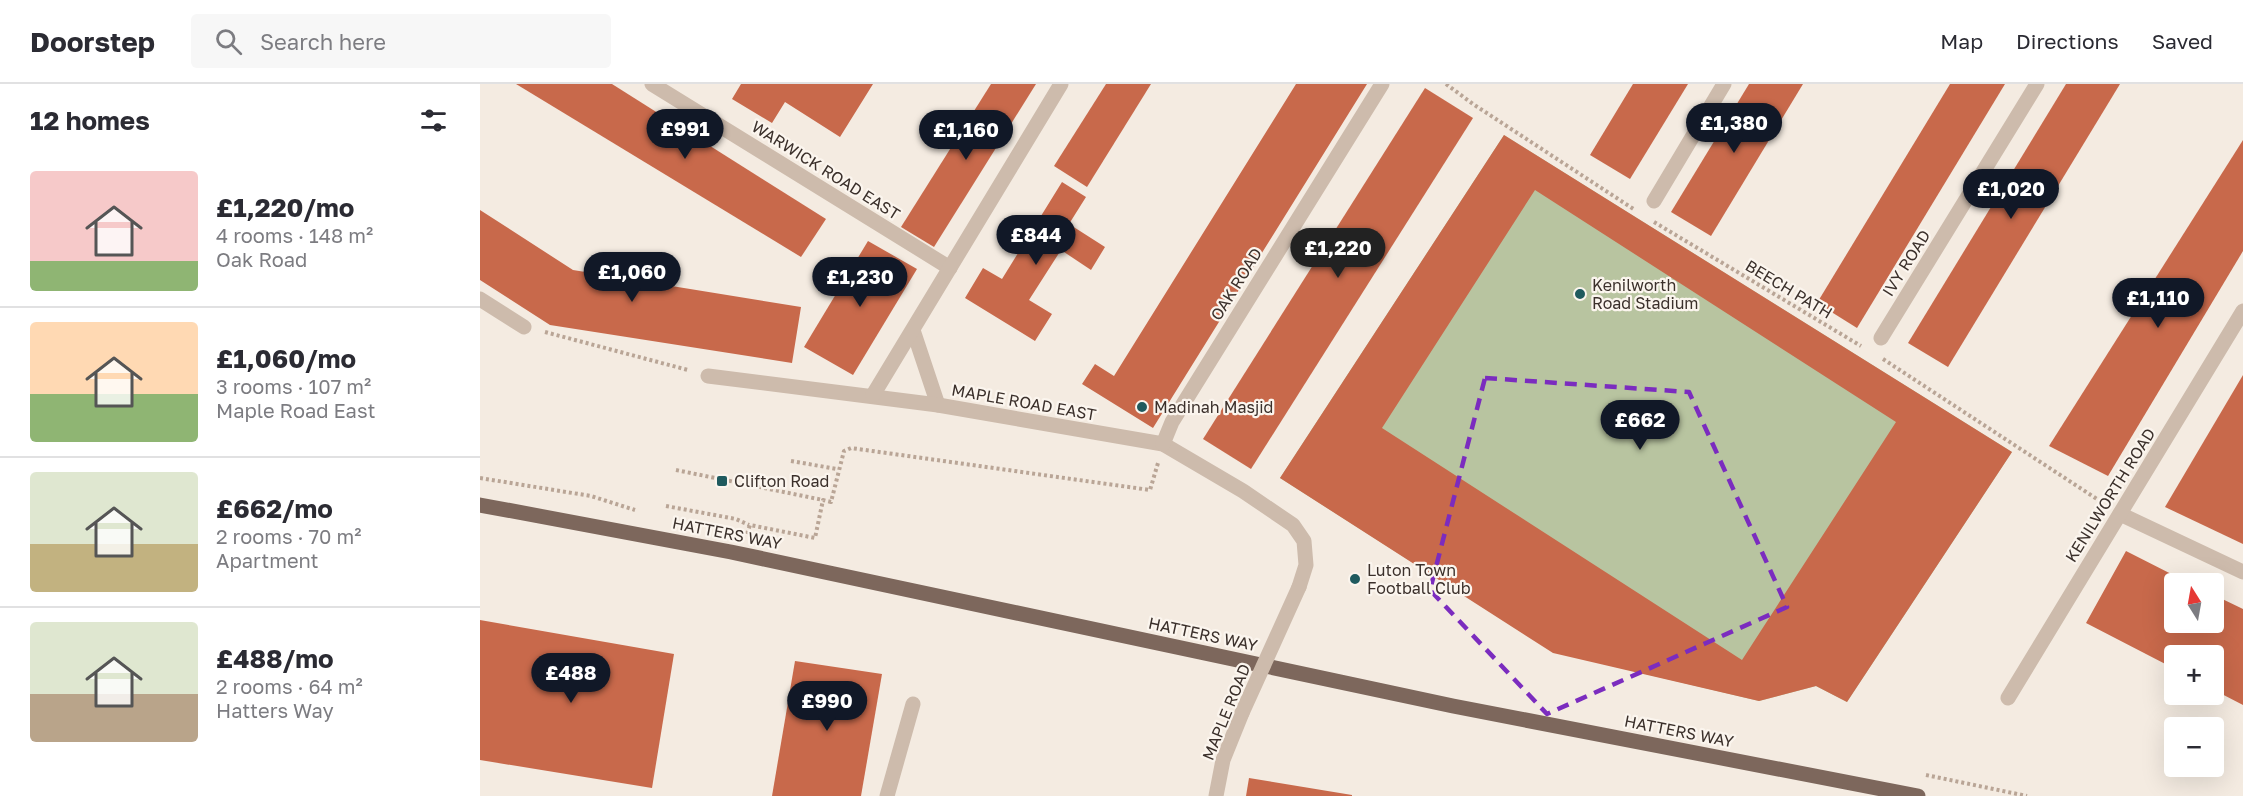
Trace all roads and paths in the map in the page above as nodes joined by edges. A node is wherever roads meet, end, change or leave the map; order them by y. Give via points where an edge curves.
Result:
1 (652, 84) edge
2 (1061, 84) edge
3 (1382, 84) edge
4 (1446, 84) edge
5 (1724, 84) edge
6 (2037, 84) edge
7 (1654, 201) dead end
8 (1637, 211) dead end
9 (1647, 218) dead end
10 (950, 268) junction
11 (480, 299) edge
12 (2243, 311) edge
13 (524, 327) joint
14 (913, 330) junction
15 (1881, 338) dead end
16 (1863, 347) dead end
17 (1873, 353) dead end
18 (708, 376) joint
19 (873, 395) junction
20 (938, 405) junction
21 (1163, 444) junction
22 (791, 461) dead end
23 (837, 469) junction
24 (676, 470) dead end
25 (823, 500) junction
26 (480, 505) edge
27 (666, 506) dead end
28 (2120, 514) junction
29 (750, 525) junction
30 (747, 535) dead end
31 (1304, 541) joint
32 (2243, 572) edge
33 (2008, 698) dead end
34 (913, 704) dead end
35 (887, 796) edge
36 (1216, 796) edge
37 (1918, 796) edge

1 - 10 street, WARWICK ROAD EAST
2 - 10 street
3 - 21 street, OAK ROAD via 1172,422
4 - 8 path
5 - 7 street
6 - 15 street, IVY ROAD
9 - 16 path, BEECH PATH
10 - 14 street
11 - 13 street
12 - 28 street, KENILWORTH ROAD
13 - 18 path
14 - 19 street
14 - 20 street
17 - 28 path
18 - 19 street, MAPLE ROAD EAST
19 - 20 street, MAPLE ROAD EAST
20 - 21 street, MAPLE ROAD EAST
21 - 23 path via 1150,490 851,448 844,451
21 - 31 street, MAPLE ROAD EAST via 1293,525
22 - 23 path
23 - 25 path via 831,502
24 - 25 path
25 - 29 path via 815,538
26 - 37 main road, HATTERS WAY via 742,554 1452,706
27 - 29 path
28 - 32 street
28 - 33 street, KENILWORTH ROAD
29 - 30 path
31 - 36 street, MAPLE ROAD, bridge via 1306,566 1299,588 1223,760
34 - 35 street

